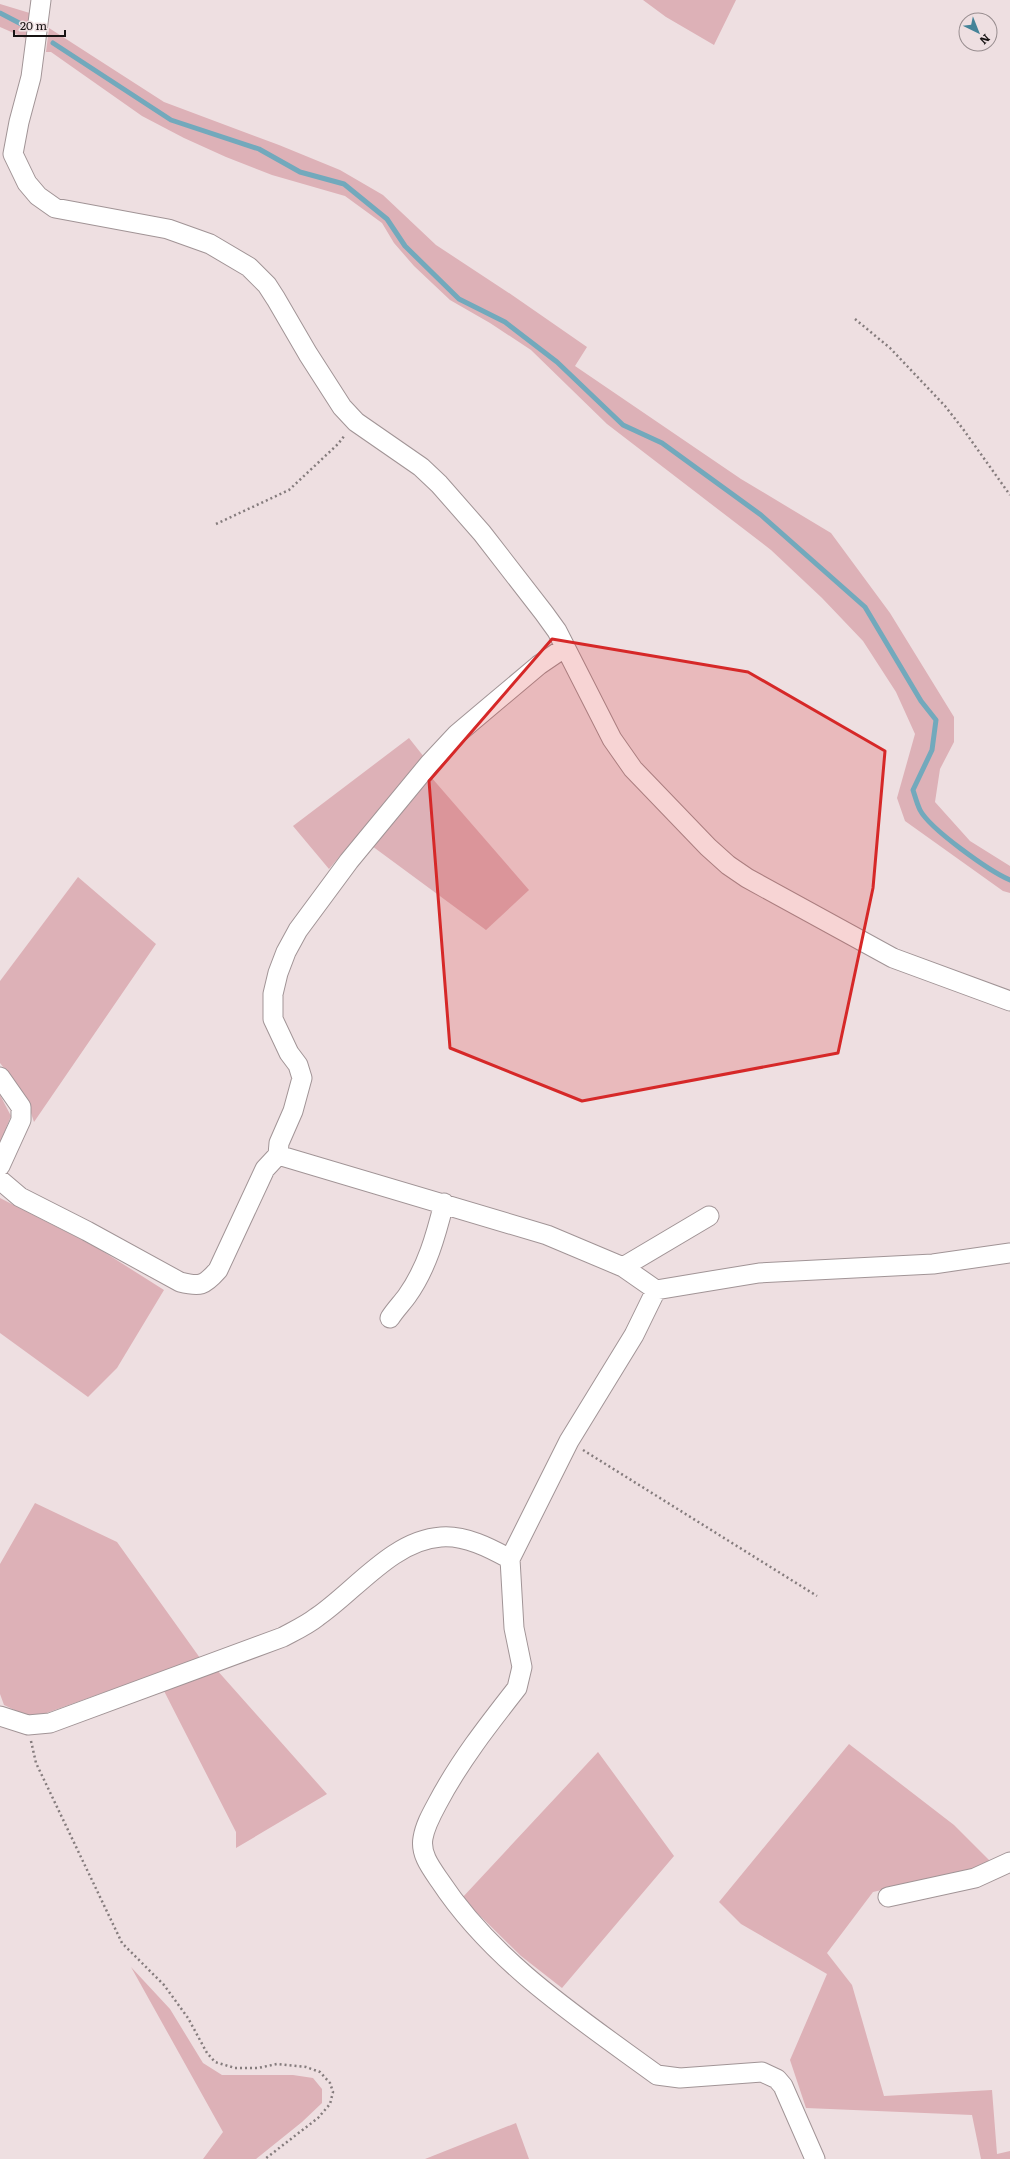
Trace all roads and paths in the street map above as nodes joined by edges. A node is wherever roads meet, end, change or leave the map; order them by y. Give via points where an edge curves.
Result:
1 (41, 0) edge
2 (855, 319) dead end
3 (356, 422) junction
4 (1010, 495) edge
5 (216, 524) dead end
6 (564, 648) junction
7 (1010, 1001) edge
8 (0, 1077) edge
9 (278, 1155) junction
10 (0, 1166) edge
11 (0, 1180) edge
12 (444, 1203) junction
13 (709, 1216) dead end
14 (1010, 1253) edge
15 (622, 1267) junction
16 (656, 1290) junction
17 (390, 1318) dead end
18 (569, 1441) junction
19 (510, 1559) junction
20 (817, 1596) dead end
21 (0, 1716) edge
22 (28, 1725) junction
23 (1010, 1862) edge
24 (888, 1897) dead end
25 (265, 2159) edge
26 (815, 2159) edge

1 - 3 street via 31,78 13,154 27,183 38,196 55,208 174,231 210,244 249,268 267,285 330,391
2 - 4 path via 890,348 944,406
3 - 5 path via 338,444 289,490
3 - 6 street via 421,467 439,484 482,533 544,613 557,631
6 - 7 street via 612,739 633,769 676,816 728,865 773,893 893,958
6 - 9 street via 488,707 433,759 349,861 298,930 286,952 273,994 273,1019 289,1053 298,1065 302,1078 293,1112 279,1144
8 - 10 street via 21,1107 22,1120
9 - 11 street via 265,1169 218,1270 209,1281 196,1286 180,1282 20,1197
9 - 12 street
12 - 15 street via 547,1235
12 - 17 street via 437,1233 422,1271
13 - 15 street
14 - 16 street via 934,1264 759,1272
15 - 16 street
16 - 18 street via 634,1335
18 - 19 street
18 - 20 path
19 - 22 street via 494,1550 463,1539 442,1536 420,1540 396,1553 317,1618 283,1637 50,1723
19 - 26 street via 514,1628 522,1667 520,1680 517,1688 467,1752 430,1818 423,1838 423,1851 428,1862 460,1912 489,1943 546,1993 657,2075 680,2078 762,2072 777,2079 783,2086
21 - 22 street
22 - 25 path via 36,1763 122,1943 164,1985 188,2018 211,2058 224,2066 235,2068 258,2068 277,2064 306,2068 320,2072 330,2083 333,2092 330,2104 318,2118
23 - 24 street via 975,1878

